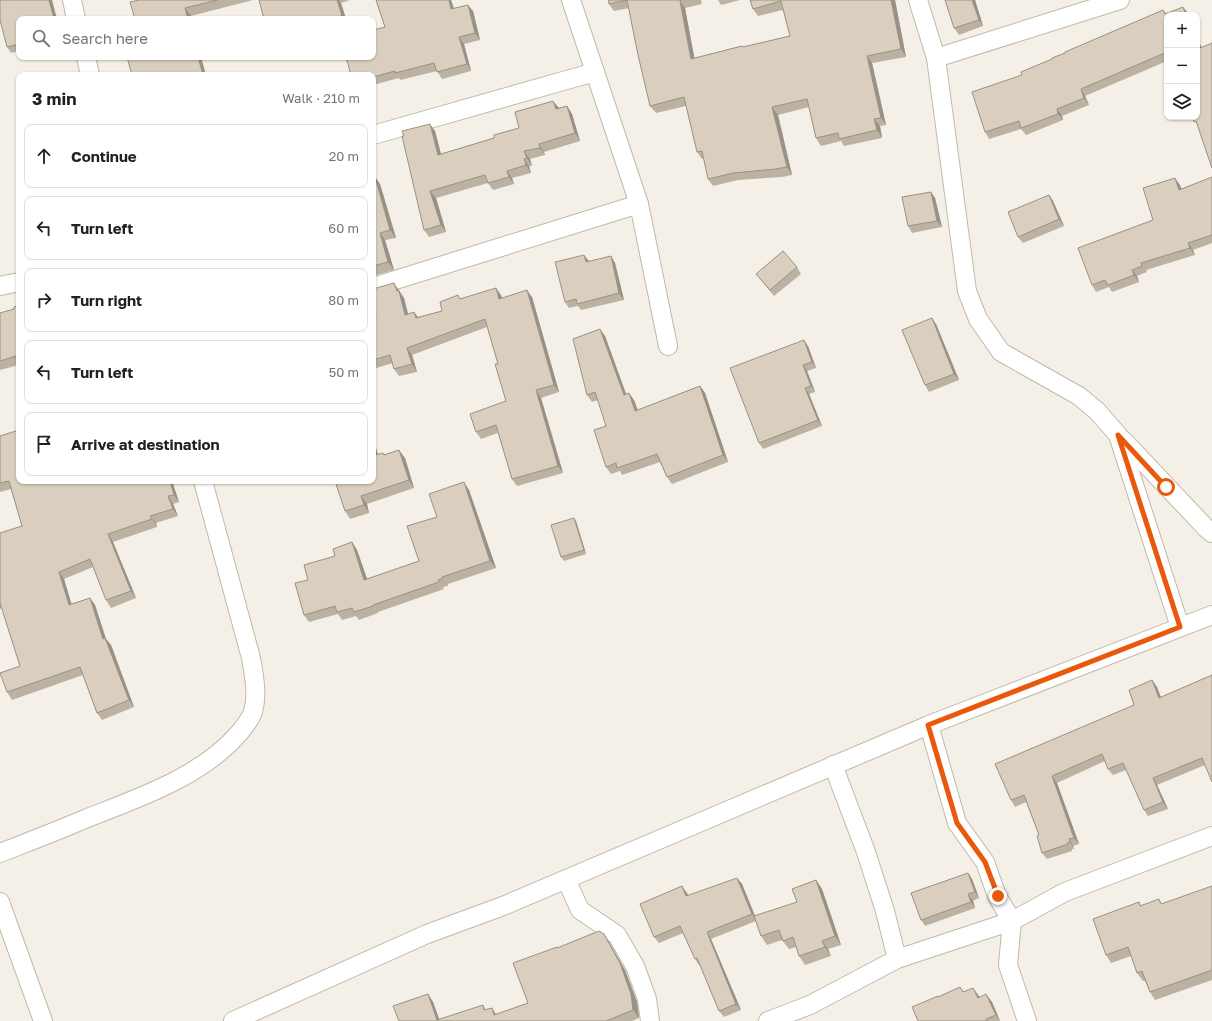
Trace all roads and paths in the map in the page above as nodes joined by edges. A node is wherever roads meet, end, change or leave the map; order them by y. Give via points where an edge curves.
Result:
1 (72, 0) edge
2 (571, 0) edge
3 (918, 0) edge
4 (1120, 0) edge
5 (75, 16) edge
6 (936, 58) junction
7 (87, 60) edge
8 (89, 72) edge
9 (595, 72) junction
10 (376, 134) edge
11 (639, 204) junction
12 (16, 283) edge
13 (0, 286) edge
14 (376, 287) edge
15 (668, 346) dead end
16 (1118, 435) junction
17 (204, 484) edge
18 (1212, 533) edge
19 (1212, 615) edge
20 (1180, 627) junction
21 (928, 725) junction
22 (833, 765) junction
23 (1212, 836) edge
24 (0, 853) edge
25 (566, 879) junction
26 (0, 902) edge
27 (1012, 921) junction
28 (897, 959) junction
29 (43, 1021) edge
30 (233, 1021) edge
31 (650, 1021) edge
32 (768, 1021) edge
33 (1026, 1021) edge

1 - 5 street
2 - 9 street
3 - 6 street
4 - 6 street
6 - 16 street via 966,291 978,319 1001,352 1079,396 1097,411
7 - 8 street
9 - 10 street
9 - 11 street
11 - 14 street
11 - 15 street
12 - 13 street
16 - 18 street
16 - 20 street
17 - 24 street via 255,679 256,694 253,712 248,722 230,744 201,766 152,793
19 - 20 street
20 - 21 street
21 - 22 street
21 - 27 street via 957,823 985,862 998,896
22 - 25 street
22 - 28 street via 868,859
23 - 27 street via 1065,892
25 - 30 street via 427,934
25 - 31 street via 580,910 617,935 635,966 647,999
26 - 29 street
27 - 28 street
27 - 33 street via 1008,965
28 - 32 street via 810,1005

